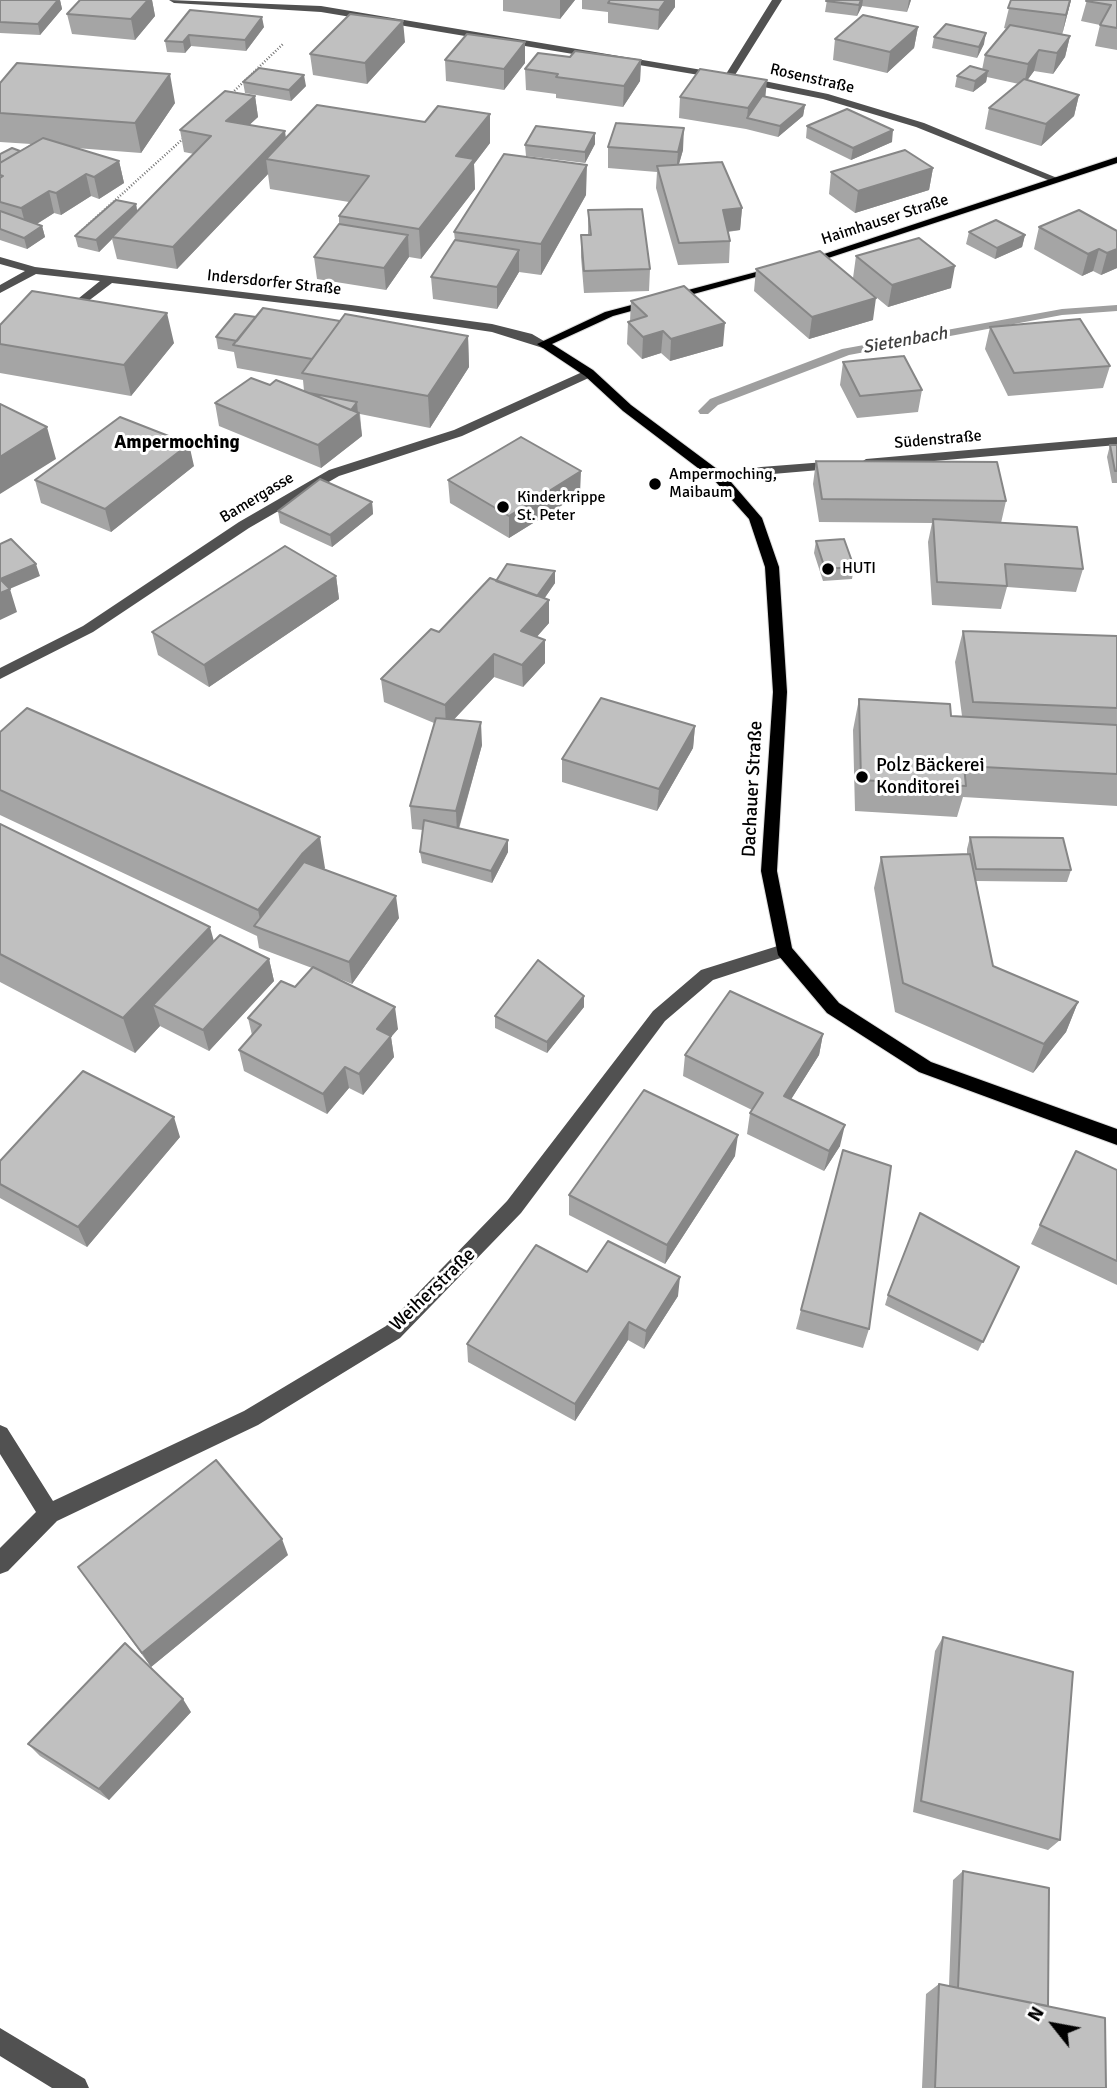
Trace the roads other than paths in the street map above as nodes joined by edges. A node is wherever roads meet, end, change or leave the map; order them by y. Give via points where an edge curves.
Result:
1 (174, 0) edge
2 (330, 0) edge
3 (777, 0) edge
4 (321, 9) junction
5 (729, 76) junction
6 (1117, 160) edge
7 (1057, 180) junction
8 (0, 260) edge
9 (34, 270) junction
10 (109, 280) junction
11 (0, 290) edge
12 (48, 310) edge
13 (542, 344) junction
14 (589, 373) junction
15 (1117, 441) edge
16 (720, 478) junction
17 (0, 674) edge
18 (784, 950) junction
19 (1117, 1137) edge
20 (0, 1435) edge
21 (49, 1514) junction
22 (0, 1563) edge
23 (0, 2041) edge
24 (76, 2088) edge

1 - 4 street, Rosenstraße
2 - 4 street
3 - 5 street
4 - 5 street, Rosenstraße
5 - 7 street, Rosenstraße via 825,96 920,125
6 - 7 main road, Haimhauser Straße
7 - 13 main road, Haimhauser Straße via 829,255 609,314
8 - 9 street, Indersdorfer Straße
9 - 10 street, Indersdorfer Straße
9 - 11 street
10 - 12 street via 83,300
10 - 13 street, Indersdorfer Straße via 492,328
13 - 14 main road, Dachauer Straße
14 - 16 main road, Dachauer Straße via 627,408
14 - 17 street, Bamergasse via 458,433 334,473 244,525 88,629
15 - 16 street, Südenstraße
16 - 18 main road, Dachauer Straße via 755,518 772,567 780,692 769,871
18 - 19 main road, Dachauer Straße via 833,1008 925,1067
18 - 21 street, Weiherstraße via 707,975 659,1016 514,1207 393,1332 251,1418
20 - 21 street
21 - 22 street, Weiherstraße
23 - 24 street

